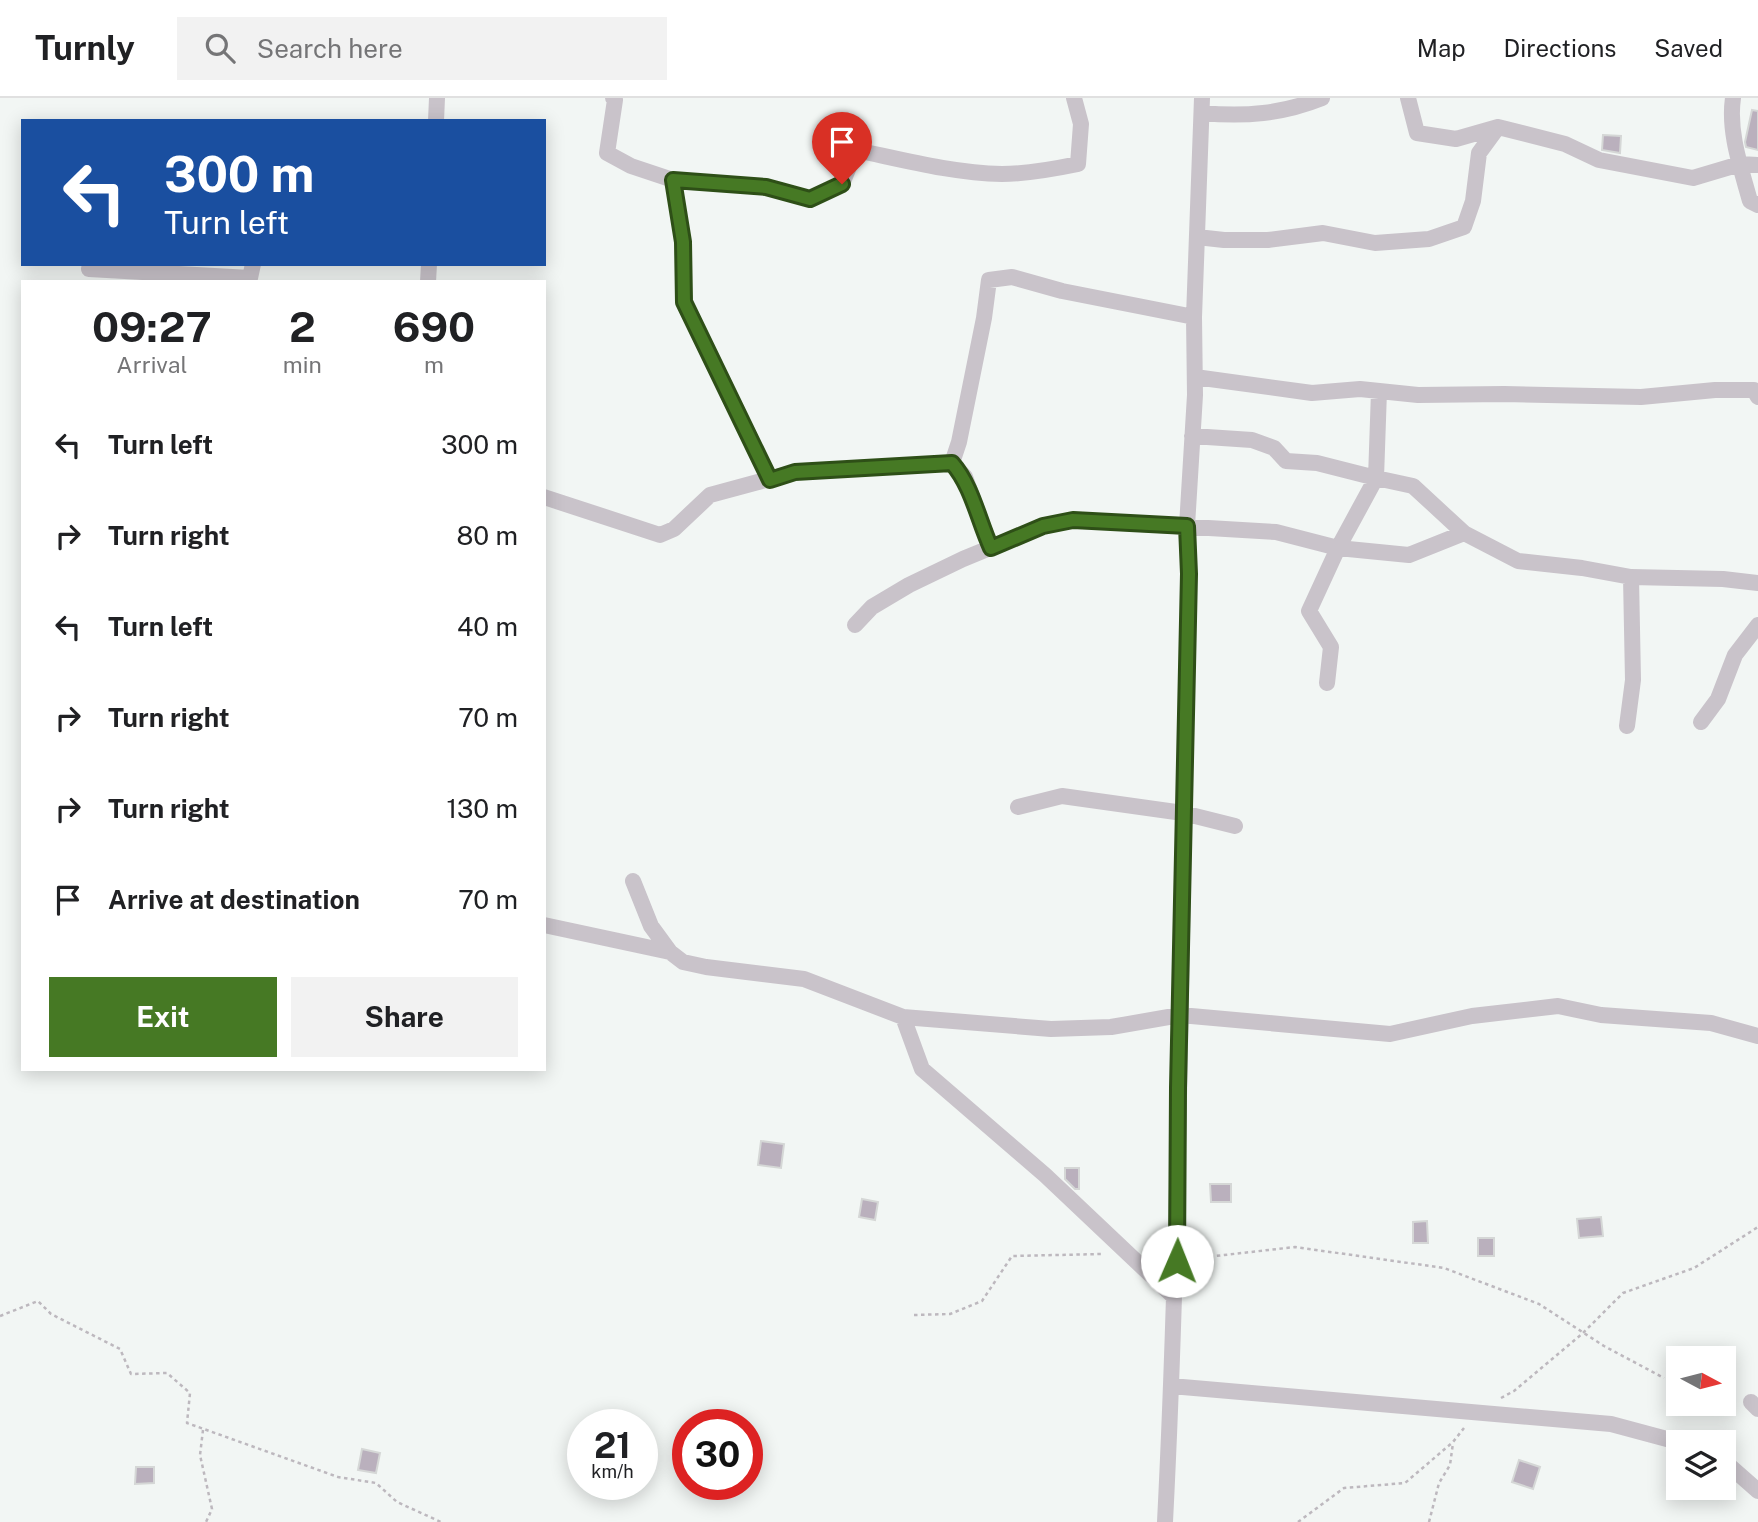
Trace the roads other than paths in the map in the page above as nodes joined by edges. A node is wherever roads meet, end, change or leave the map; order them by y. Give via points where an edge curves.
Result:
1 (437, 98) edge
2 (613, 98) edge
3 (1074, 98) edge
4 (1322, 98) edge
5 (1408, 98) edge
6 (1733, 98) edge
7 (1202, 106) edge
8 (436, 119) edge
9 (1498, 127) junction
10 (1740, 164) junction
11 (1758, 165) edge
12 (673, 180) junction
13 (1758, 205) edge
14 (1197, 237) junction
15 (90, 266) edge
16 (253, 266) edge
17 (143, 277) edge
18 (1194, 317) junction
19 (1195, 377) junction
20 (1378, 391) junction
21 (1758, 397) edge
22 (1192, 436) junction
23 (952, 463) junction
24 (1376, 478) junction
25 (770, 480) junction
26 (546, 498) edge
27 (1187, 526) junction
28 (1464, 533) junction
29 (991, 548) junction
30 (1338, 548) junction
31 (1631, 576) junction
32 (1758, 583) edge
33 (855, 625) dead end
34 (1758, 625) edge
35 (1327, 683) dead end
36 (1701, 722) dead end
37 (1627, 726) dead end
38 (1018, 807) dead end
39 (1183, 813) junction
40 (1235, 826) dead end
41 (633, 881) dead end
42 (546, 925) edge
43 (670, 952) junction
44 (1180, 1014) junction
45 (903, 1017) junction
46 (1758, 1036) edge
47 (1174, 1297) junction
48 (1171, 1386) junction
49 (1666, 1439) edge
50 (1736, 1472) edge
51 (1758, 1491) edge
52 (1165, 1522) edge

1 - 8 street
2 - 12 street via 607,153
3 - 12 street via 1081,124 1078,164 1065,167 1002,174 856,150 842,184 810,199 766,187
4 - 7 street via 1295,109 1234,116
5 - 9 street via 1416,133 1456,139
6 - 10 street
7 - 14 street
9 - 10 street via 1565,144 1599,160 1693,178
9 - 14 street via 1479,153 1473,201 1464,227 1429,239 1375,243 1323,233 1268,240
10 - 11 street
10 - 13 street via 1750,201
12 - 25 street via 683,242 684,302
14 - 18 street
15 - 17 street via 89,270
16 - 17 street via 250,278
18 - 19 street
18 - 23 street via 1062,291 1012,276 989,280
19 - 20 street via 1312,393
19 - 22 street
20 - 21 street via 1641,397 1755,390
20 - 24 street
22 - 24 street via 1252,440 1274,448 1286,461 1317,463
22 - 27 street
23 - 25 street via 795,472
23 - 29 street via 965,477
24 - 28 street via 1413,486
24 - 30 street
25 - 26 street via 710,495 674,529 660,535
27 - 29 street via 1073,520 1043,526
27 - 30 street via 1276,532
27 - 39 street
28 - 30 street via 1409,555
28 - 31 street via 1518,561
29 - 33 street via 909,585 872,607
30 - 35 street via 1309,611 1331,647
31 - 32 street
31 - 37 street via 1633,680
34 - 36 street via 1735,655 1718,699
38 - 39 street via 1062,796
39 - 40 street
39 - 44 street
41 - 43 street via 651,926
42 - 43 street
43 - 45 street via 683,962 706,967 816,982
44 - 45 street via 1111,1027 1051,1029
44 - 46 street via 1390,1034 1472,1016 1558,1006 1601,1015 1711,1023
44 - 47 street
45 - 47 street via 922,1069 1045,1175
47 - 48 street
48 - 49 street via 1611,1424
48 - 52 street
50 - 51 street

